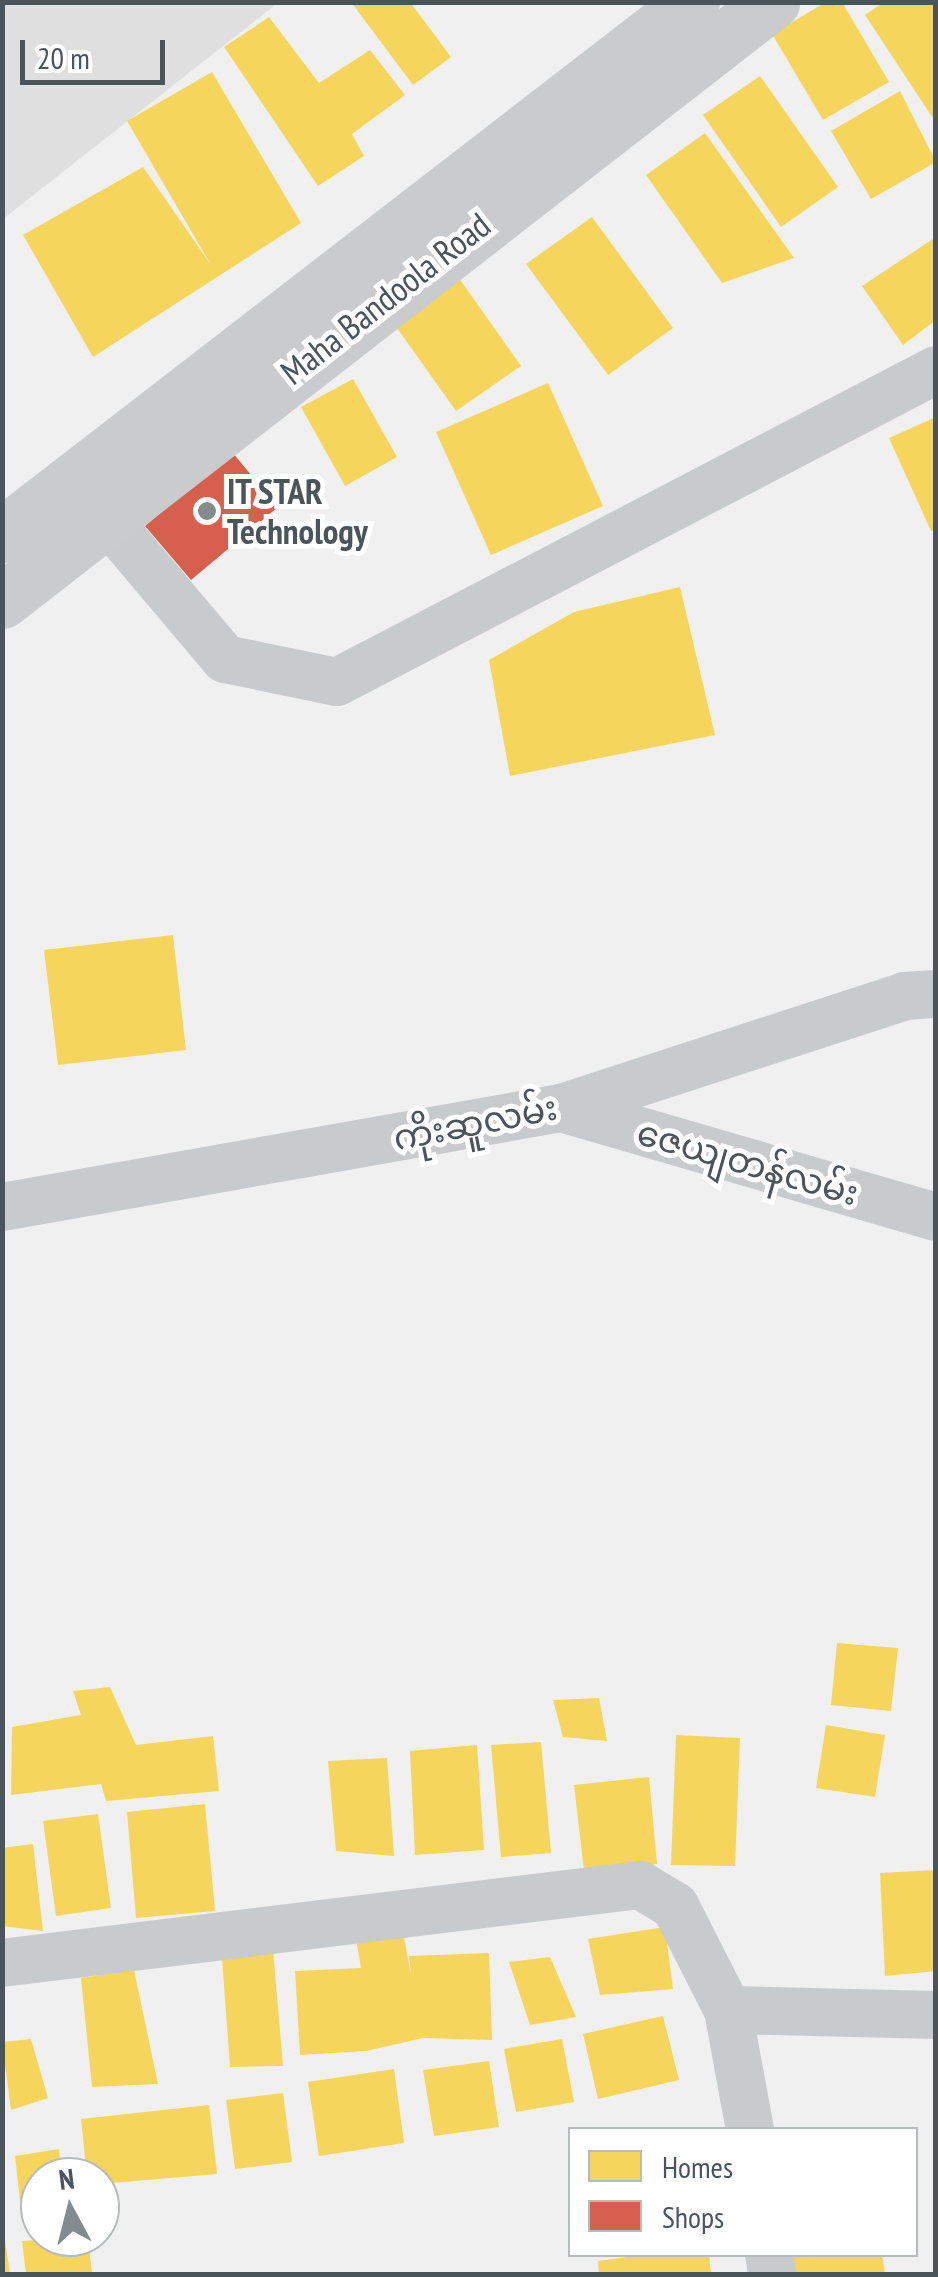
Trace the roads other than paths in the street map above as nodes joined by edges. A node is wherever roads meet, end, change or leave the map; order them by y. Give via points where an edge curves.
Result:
1 (692, 2) edge
2 (772, 2) edge
3 (936, 370) edge
4 (88, 497) junction
5 (2, 535) edge
6 (2, 600) edge
7 (936, 994) edge
8 (561, 1108) junction
9 (2, 1207) edge
10 (936, 1217) edge
11 (2, 1963) edge
12 (728, 2010) junction
13 (936, 2015) edge
14 (749, 2127) edge

1 - 4 main road, Maha Bandoola Road
2 - 4 main road, Maha Bandoola Road
3 - 4 street via 338,682 225,658
4 - 5 main road, Maha Bandoola Road
4 - 6 main road, Maha Bandoola Road
7 - 8 street, ကိုးဆူလမ်း via 905,996
8 - 9 street, ကိုးဆူလမ်း
8 - 10 street, ဇေယျတန်လမ်း
11 - 12 street via 640,1884 674,1906
12 - 13 street
12 - 14 street

